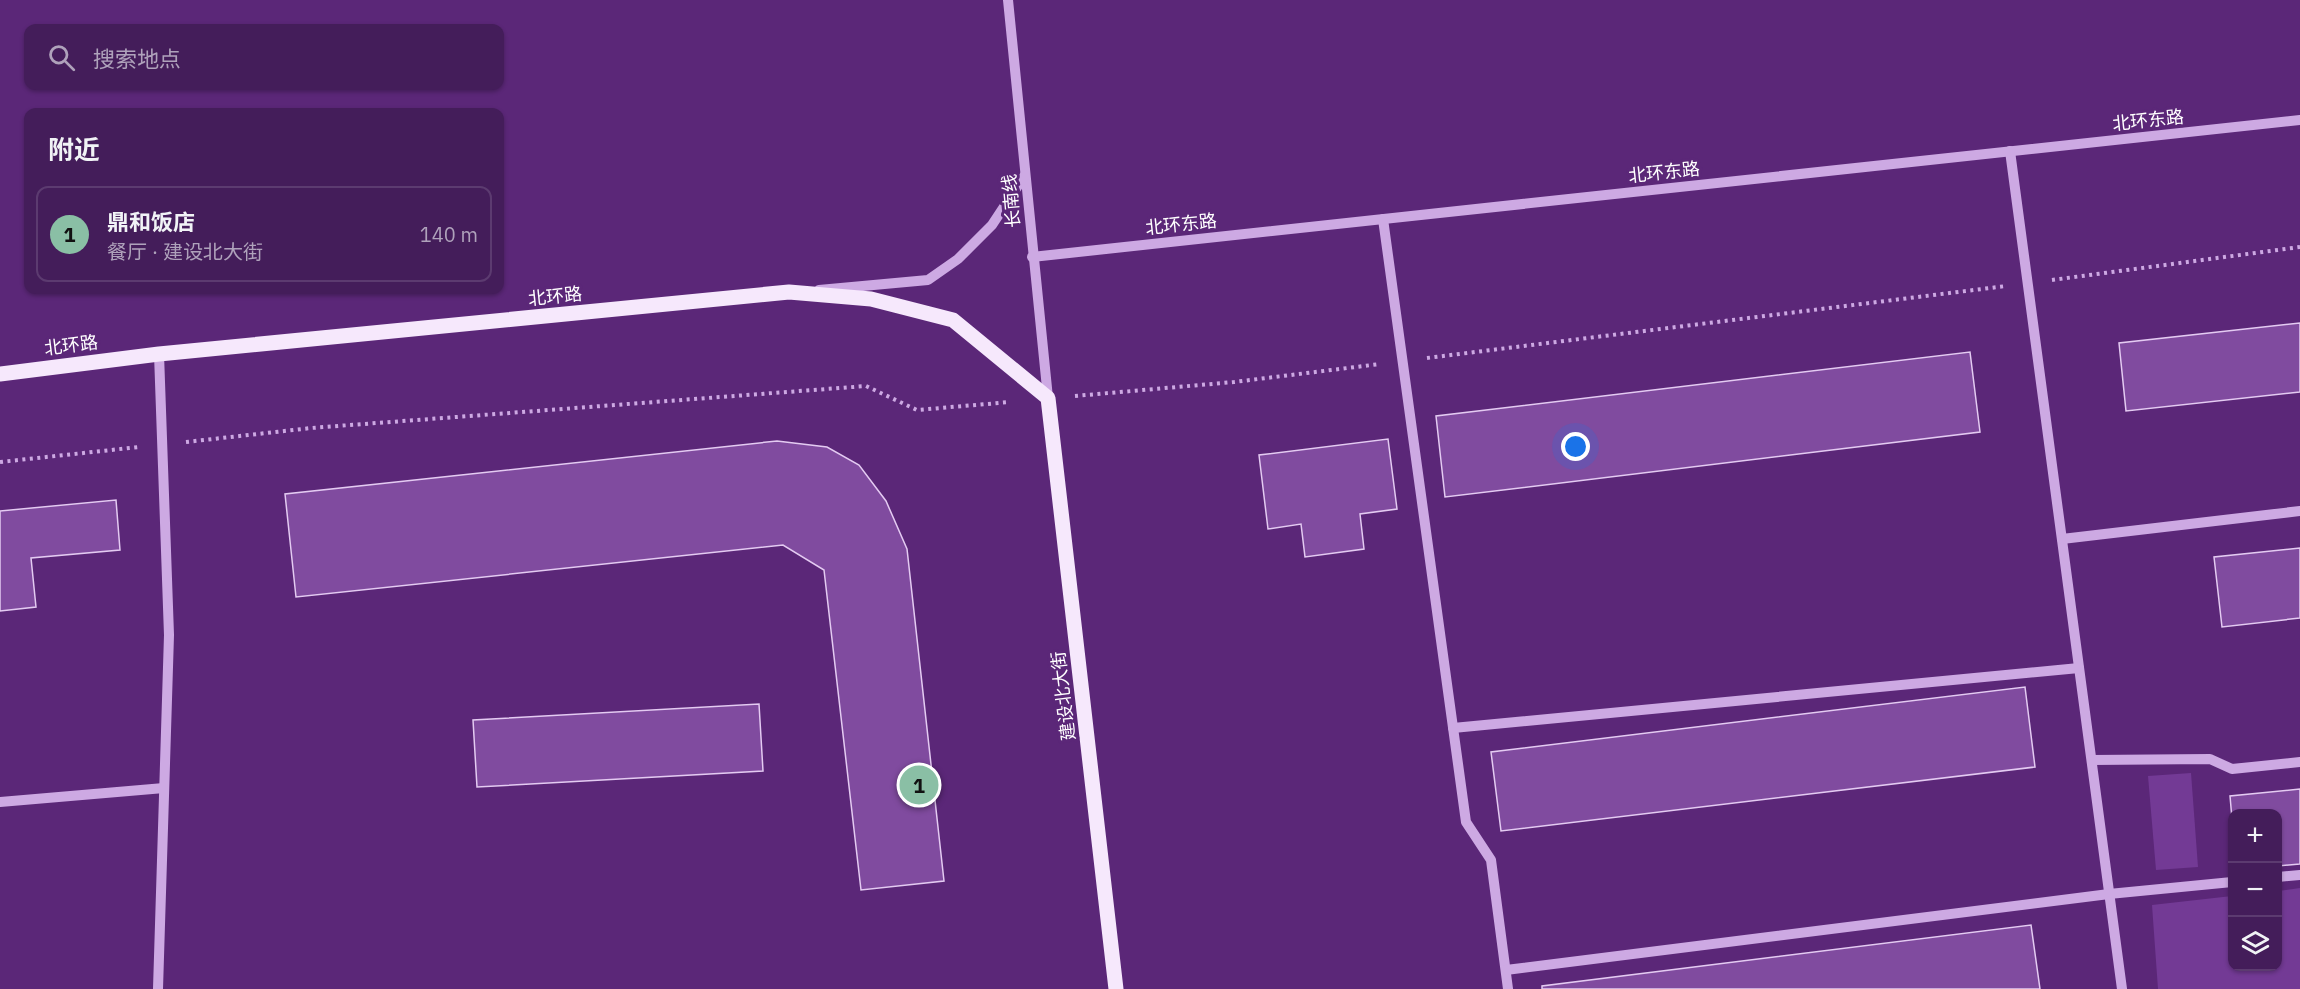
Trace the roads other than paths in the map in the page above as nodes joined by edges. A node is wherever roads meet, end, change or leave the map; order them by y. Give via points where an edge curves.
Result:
1 (1008, 0) edge
2 (2300, 120) edge
3 (2010, 151) junction
4 (1025, 175) junction
5 (1383, 219) junction
6 (1032, 257) junction
7 (789, 292) junction
8 (159, 354) junction
9 (0, 374) edge
10 (1048, 398) junction
11 (2300, 511) edge
12 (2062, 539) junction
13 (2079, 668) junction
14 (1453, 728) junction
15 (2092, 760) junction
16 (2300, 762) edge
17 (164, 788) junction
18 (0, 802) edge
19 (2300, 875) edge
20 (2282, 877) edge
21 (2228, 882) edge
22 (2109, 894) junction
23 (1506, 970) junction
24 (158, 989) edge
25 (1116, 989) edge
26 (1508, 989) edge
27 (2122, 989) edge

1 - 4 street, 长南线
2 - 3 street, 北环东路
3 - 5 street, 北环东路
3 - 12 street
4 - 6 street, 长南线
4 - 7 street via 992,225 958,259 928,280
5 - 6 street, 北环东路
5 - 14 street
6 - 10 street, 长南线
7 - 8 main road, 北环路
7 - 10 main road, 北环路 via 871,299 953,320
8 - 9 main road, 北环路
8 - 17 street via 169,635
10 - 25 main road, 建设北大街
11 - 12 street
12 - 13 street
13 - 14 street
13 - 15 street
14 - 23 street via 1466,822 1491,860
15 - 16 street via 2210,759 2232,770
15 - 22 street
17 - 18 street
17 - 24 street
19 - 20 street
21 - 22 street
22 - 23 street
22 - 27 street
23 - 26 street

